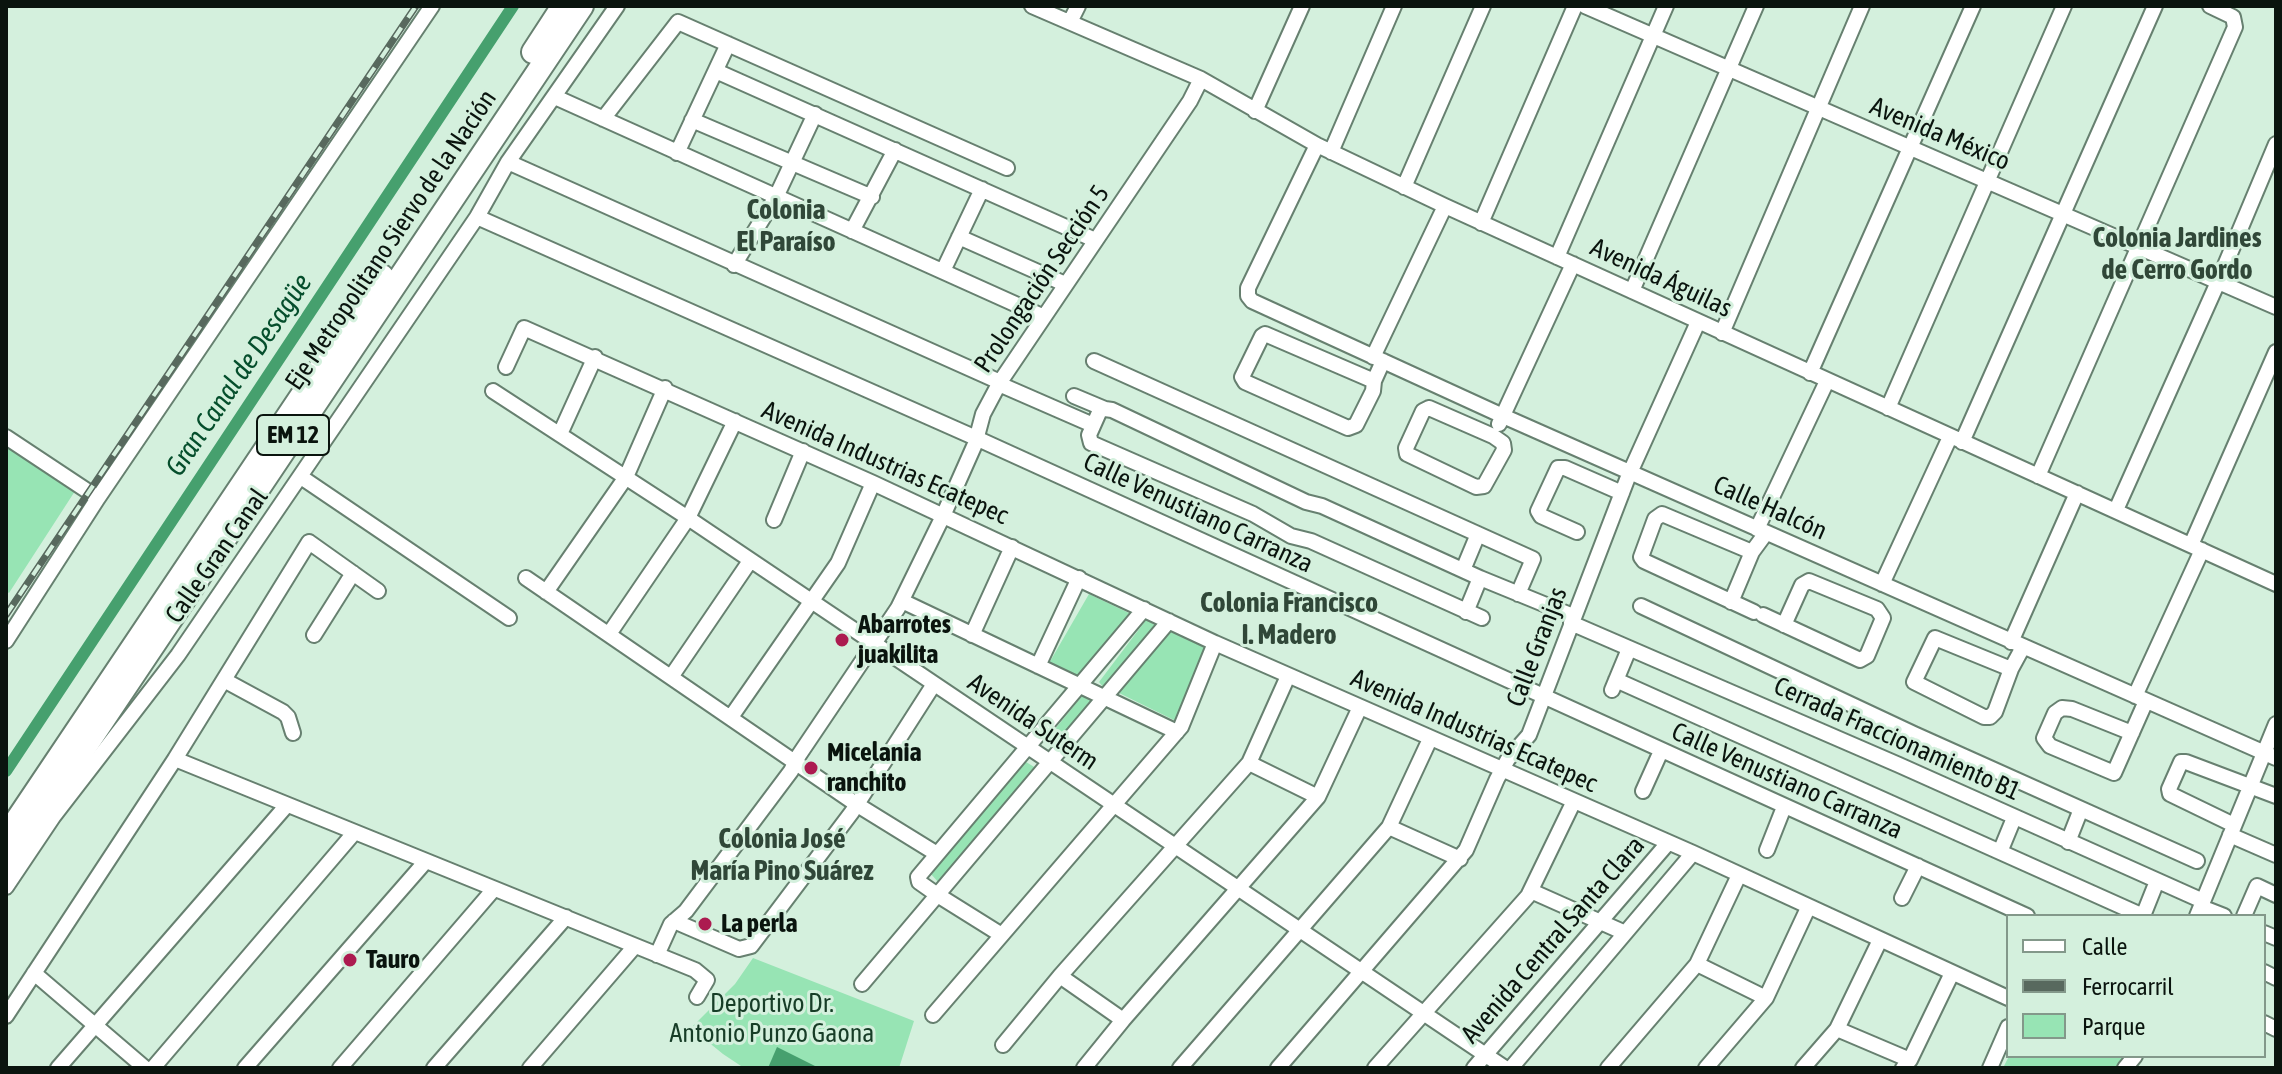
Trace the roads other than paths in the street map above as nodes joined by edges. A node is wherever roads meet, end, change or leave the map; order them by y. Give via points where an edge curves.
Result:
1 (432, 6) edge
2 (563, 6) edge
3 (582, 6) edge
4 (617, 6) edge
5 (1032, 6) edge
6 (1078, 6) edge
7 (1302, 6) edge
8 (1394, 6) edge
9 (1483, 6) edge
10 (1575, 6) edge
11 (1585, 6) edge
12 (1666, 6) edge
13 (1756, 6) edge
14 (1862, 6) edge
15 (1973, 6) edge
16 (2064, 6) edge
17 (2155, 6) edge
18 (2210, 6) edge
19 (1070, 22) junction
20 (1654, 35) junction
21 (728, 44) junction
22 (1730, 69) junction
23 (716, 71) junction
24 (1201, 79) junction
25 (555, 97) junction
26 (1818, 107) junction
27 (1255, 111) junction
28 (815, 114) junction
29 (603, 119) junction
30 (692, 120) junction
31 (2276, 144) edge
32 (1317, 145) junction
33 (1910, 148) junction
34 (895, 150) junction
35 (1331, 152) junction
36 (677, 153) junction
37 (508, 162) junction
38 (792, 164) junction
39 (1007, 168) dead end
40 (1988, 181) junction
41 (1404, 187) junction
42 (982, 189) junction
43 (776, 197) junction
44 (872, 197) junction
45 (1445, 206) junction
46 (2064, 215) junction
47 (477, 217) junction
48 (1481, 223) junction
49 (852, 231) junction
50 (959, 237) junction
51 (1095, 240) junction
52 (2140, 248) junction
53 (1557, 257) junction
54 (1573, 264) junction
55 (734, 265) junction
56 (943, 271) junction
57 (2218, 282) junction
58 (1065, 284) junction
59 (1632, 291) junction
60 (2276, 307) edge
61 (1044, 317) junction
62 (1698, 322) junction
63 (1722, 333) junction
64 (2276, 352) edge
65 (595, 357) junction
66 (1378, 359) junction
67 (1094, 361) dead end
68 (506, 367) dead end
69 (1810, 373) junction
70 (1374, 381) junction
71 (1827, 381) junction
72 (999, 383) junction
73 (665, 388) junction
74 (493, 391) dead end
75 (1074, 396) dead end
76 (1101, 408) junction
77 (1888, 408) junction
78 (1503, 416) junction
79 (735, 421) junction
80 (1093, 425) junction
81 (560, 434) junction
82 (1493, 436) junction
83 (6, 437) edge
84 (976, 438) junction
85 (1956, 439) junction
86 (803, 451) junction
87 (1631, 473) junction
88 (2038, 476) junction
89 (301, 477) junction
90 (626, 477) junction
91 (873, 483) junction
92 (1622, 493) junction
93 (2077, 493) junction
94 (98, 498) junction
95 (2116, 510) junction
96 (943, 516) junction
97 (688, 518) junction
98 (774, 520) dead end
99 (1762, 531) junction
100 (1577, 532) dead end
101 (1478, 534) junction
102 (1012, 547) junction
103 (2196, 547) junction
104 (1752, 552) junction
105 (750, 561) junction
106 (2276, 566) edge
107 (1463, 570) junction
108 (353, 573) junction
109 (526, 578) dead end
110 (1079, 578) junction
111 (1480, 578) junction
112 (2272, 582) edge
113 (1885, 586) junction
114 (378, 591) dead end
115 (546, 592) junction
116 (1518, 594) junction
117 (902, 601) junction
118 (1731, 602) junction
119 (812, 603) junction
120 (1641, 606) dead end
121 (1144, 609) junction
122 (1466, 612) junction
123 (1880, 612) junction
124 (509, 618) dead end
125 (1482, 618) dead end
126 (1572, 620) junction
127 (1169, 621) junction
128 (1784, 625) junction
129 (609, 634) junction
130 (314, 635) dead end
131 (972, 635) junction
132 (6, 641) edge
133 (1215, 643) junction
134 (873, 645) junction
135 (2017, 645) junction
136 (1629, 649) junction
137 (1038, 666) junction
138 (2011, 669) junction
139 (1288, 676) junction
140 (671, 677) junction
141 (224, 680) junction
142 (934, 684) junction
143 (1080, 687) junction
144 (1543, 697) junction
145 (1103, 698) junction
146 (2140, 699) junction
147 (1360, 707) junction
148 (731, 717) junction
149 (2276, 724) edge
150 (1177, 732) junction
151 (293, 733) dead end
152 (2132, 733) junction
153 (1430, 739) junction
154 (1030, 748) junction
155 (1661, 751) junction
156 (2270, 756) edge
157 (175, 759) junction
158 (795, 762) junction
159 (1051, 763) junction
160 (1249, 763) junction
161 (1502, 769) junction
162 (2249, 785) junction
163 (1643, 791) dead end
164 (2276, 796) edge
165 (1318, 797) junction
166 (1574, 801) junction
167 (856, 804) junction
168 (1113, 804) junction
169 (287, 805) junction
170 (1784, 807) junction
171 (2081, 809) junction
172 (2014, 818) junction
173 (1389, 827) junction
174 (2232, 830) junction
175 (354, 833) junction
176 (6, 836) edge
177 (2068, 842) junction
178 (1668, 843) junction
179 (1175, 847) junction
180 (1767, 850) dead end
181 (2000, 852) junction
182 (1693, 853) junction
183 (937, 854) junction
184 (2276, 855) edge
185 (1460, 859) junction
186 (426, 861) junction
187 (2197, 861) dead end
188 (6, 865) edge
189 (1918, 866) junction
190 (1739, 875) junction
191 (2157, 881) junction
192 (6, 887) edge
193 (494, 889) junction
194 (1238, 889) junction
195 (1531, 891) junction
196 (936, 894) junction
197 (2276, 895) edge
198 (1902, 898) dead end
199 (1808, 908) junction
200 (2200, 908) edge
201 (2023, 914) edge
202 (2139, 914) edge
203 (2144, 914) edge
204 (2245, 914) edge
205 (566, 917) junction
206 (674, 921) junction
207 (1601, 922) junction
208 (1299, 931) junction
209 (1623, 932) junction
210 (1000, 934) junction
211 (1880, 940) junction
212 (635, 946) junction
213 (657, 955) junction
214 (1697, 964) junction
215 (34, 973) junction
216 (1362, 973) junction
217 (1952, 973) junction
218 (1060, 976) junction
219 (862, 984) dead end
220 (697, 997) dead end
221 (2006, 997) edge
222 (1766, 998) junction
223 (1422, 1013) junction
224 (933, 1015) dead end
225 (6, 1016) edge
226 (1123, 1020) junction
227 (96, 1025) junction
228 (1837, 1029) junction
229 (2006, 1032) edge
230 (1003, 1045) dead end
231 (1485, 1055) junction
232 (1906, 1064) edge
233 (1187, 1066) edge
234 (58, 1068) edge
235 (145, 1068) edge
236 (153, 1068) edge
237 (245, 1068) edge
238 (340, 1068) edge
239 (434, 1068) edge
240 (530, 1068) edge
241 (1084, 1068) edge
242 (1278, 1068) edge
243 (1375, 1068) edge
244 (1474, 1068) edge
245 (1505, 1068) edge
246 (1511, 1068) edge
247 (1608, 1068) edge
248 (1706, 1068) edge
249 (1803, 1068) edge
250 (1990, 1068) edge

1 - 94 street
2 - 176 highway, Eje Metropolitano Siervo de la Nación / EM 12
3 - 188 highway, Eje Metropolitano Siervo de la Nación / EM 12
4 - 25 street, Calle Gran Canal
5 - 19 street, Avenida Águilas
6 - 19 street
7 - 27 street
8 - 35 street
9 - 41 street
10 - 48 street
11 - 20 street, Avenida México
12 - 20 street
13 - 22 street
14 - 26 street
15 - 33 street
16 - 40 street
17 - 46 street
18 - 52 street via 2235,20 2235,27
19 - 24 street, Avenida Águilas
20 - 22 street, Avenida México
20 - 53 street
21 - 23 street
21 - 29 street via 678,22
21 - 39 street
22 - 26 street, Avenida México
22 - 59 street
23 - 28 street
23 - 30 street
24 - 27 street, Avenida Águilas
24 - 51 street, Prolongación Sección 5
25 - 29 street
25 - 37 street, Calle Gran Canal
26 - 33 street, Avenida México
26 - 63 street
27 - 32 street, Avenida Águilas
28 - 34 street
28 - 38 street
29 - 36 street
30 - 36 street
30 - 38 street
31 - 57 street
32 - 35 street, Avenida Águilas
32 - 66 street, Calle Halcón via 1248,296
33 - 40 street, Avenida México
33 - 69 street
34 - 42 street
34 - 44 street
35 - 41 street, Avenida Águilas
36 - 43 street
37 - 47 street, Calle Gran Canal
37 - 55 street
38 - 43 street
38 - 44 street
40 - 46 street, Avenida México
40 - 77 street
41 - 45 street, Avenida Águilas
42 - 50 street
42 - 51 street
43 - 49 street
43 - 55 street
44 - 49 street
45 - 48 street, Avenida Águilas
45 - 66 street
46 - 52 street, Avenida México
46 - 85 street
47 - 84 street, Calle Venustiano Carranza
47 - 89 street, Calle Gran Canal
48 - 53 street, Avenida Águilas
49 - 56 street
50 - 56 street
50 - 58 street
51 - 58 street, Prolongación Sección 5
52 - 57 street, Avenida México
52 - 88 street
53 - 54 street, Avenida Águilas
54 - 59 street, Avenida Águilas
54 - 78 street
55 - 72 street
56 - 61 street
57 - 60 street, Avenida México
57 - 95 street
58 - 61 street, Prolongación Sección 5
59 - 62 street, Avenida Águilas
61 - 72 street, Prolongación Sección 5
62 - 63 street, Avenida Águilas
62 - 87 street, Calle Granjas
63 - 69 street, Avenida Águilas
64 - 103 street
65 - 68 street, Avenida Industrias Ecatepec via 524,328
65 - 73 street, Avenida Industrias Ecatepec
65 - 81 street
66 - 70 street
66 - 78 street, Calle Halcón
67 - 101 street
69 - 71 street, Avenida Águilas
70 - 70 street via 1356,425 1348,428 1242,377 1265,334
71 - 77 street, Avenida Águilas
71 - 99 street
72 - 80 street
72 - 84 street, Prolongación Sección 5
73 - 79 street, Avenida Industrias Ecatepec
73 - 90 street
74 - 81 street, Avenida Suterm
75 - 76 street, Cerrada Fraccionamiento B1
76 - 80 street
76 - 107 street, Cerrada Fraccionamiento B1
77 - 85 street, Avenida Águilas
78 - 82 street
78 - 87 street, Calle Halcón
79 - 86 street, Avenida Industrias Ecatepec
79 - 97 street
80 - 122 street via 1091,443
81 - 90 street, Avenida Suterm
82 - 82 street via 1427,408 1406,450 1482,487 1504,450
83 - 94 street
84 - 96 street, Prolongación Sección 5
84 - 144 street, Calle Venustiano Carranza
85 - 88 street, Avenida Águilas
85 - 113 street
86 - 91 street, Avenida Industrias Ecatepec
86 - 98 street
87 - 92 street, Calle Granjas
87 - 99 street, Calle Halcón
88 - 93 street, Avenida Águilas
89 - 124 street
89 - 192 street, Calle Gran Canal via 178,655 78,783
90 - 97 street, Avenida Suterm
90 - 115 street
91 - 96 street, Avenida Industrias Ecatepec
91 - 119 street via 838,563
92 - 100 street via 1558,468 1538,511
92 - 126 street, Calle Granjas
93 - 95 street, Avenida Águilas
93 - 135 street
94 - 132 street
95 - 103 street, Avenida Águilas
96 - 102 street, Avenida Industrias Ecatepec
96 - 117 street, Prolongación Sección 5
97 - 105 street, Avenida Suterm
97 - 129 street
99 - 104 street
99 - 113 street, Calle Halcón
101 - 107 street
101 - 116 street via 1533,559
102 - 110 street, Avenida Industrias Ecatepec
102 - 131 street
103 - 112 street, Avenida Águilas
103 - 146 street
104 - 118 street
104 - 118 street via 1665,514 1655,519 1643,560
105 - 119 street, Avenida Suterm
105 - 140 street
106 - 112 street
107 - 111 street, Cerrada Fraccionamiento B1
108 - 114 street
108 - 130 street
108 - 141 street via 309,542
109 - 115 street
110 - 121 street, Avenida Industrias Ecatepec
110 - 137 street
111 - 116 street, Cerrada Fraccionamiento B1
111 - 122 street
113 - 123 street
113 - 135 street, Calle Halcón
115 - 129 street
116 - 126 street, Cerrada Fraccionamiento B1
117 - 131 street
117 - 134 street, Prolongación Sección 5
118 - 128 street
119 - 134 street, Avenida Suterm
119 - 148 street
120 - 171 street
121 - 127 street, Avenida Industrias Ecatepec
121 - 143 street
122 - 125 street
123 - 128 street via 1806,581
123 - 128 street via 1883,622 1860,660
126 - 136 street, Cerrada Fraccionamiento B1
126 - 144 street, Calle Granjas
127 - 133 street, Avenida Industrias Ecatepec
127 - 145 street
129 - 140 street
131 - 137 street
133 - 139 street, Avenida Industrias Ecatepec
133 - 150 street
134 - 142 street, Avenida Suterm
134 - 158 street, Prolongación Sección 5
135 - 138 street
135 - 146 street, Calle Halcón
136 - 172 street, Cerrada Fraccionamiento B1
136 - 181 street via 1614,685
137 - 143 street
138 - 138 street via 1988,718 1914,682 1935,638
139 - 147 street, Avenida Industrias Ecatepec
139 - 160 street
140 - 148 street
141 - 151 street via 283,712
141 - 157 street
142 - 154 street, Avenida Suterm
142 - 167 street
143 - 145 street
143 - 154 street
144 - 155 street, Calle Venustiano Carranza
144 - 161 street, Calle Granjas via 1529,735
145 - 150 street
145 - 159 street
146 - 152 street
146 - 156 street, Calle Halcón
147 - 153 street, Avenida Industrias Ecatepec
147 - 165 street
148 - 158 street
149 - 156 street
150 - 168 street
152 - 152 street via 2062,708 2044,738 2050,746 2114,773
153 - 161 street, Avenida Industrias Ecatepec
153 - 173 street
154 - 159 street, Avenida Suterm
154 - 183 street
155 - 163 street
155 - 170 street, Calle Venustiano Carranza
156 - 162 street
157 - 169 street
157 - 215 street
158 - 167 street
158 - 206 street, Prolongación Sección 5
159 - 168 street, Avenida Suterm
159 - 196 street
160 - 165 street
160 - 179 street
161 - 166 street, Avenida Industrias Ecatepec
161 - 185 street, Calle Granjas
162 - 164 street
162 - 174 street
162 - 174 street via 2184,762 2169,789 2172,796
165 - 194 street
166 - 178 street, Avenida Industrias Ecatepec
166 - 195 street
167 - 183 street
167 - 206 street via 751,946 745,949
168 - 179 street, Avenida Suterm
168 - 210 street
169 - 175 street
169 - 227 street
170 - 180 street
170 - 189 street, Calle Venustiano Carranza
171 - 177 street
171 - 187 street
172 - 177 street, Cerrada Fraccionamiento B1
172 - 181 street
173 - 185 street
173 - 208 street
174 - 184 street
174 - 200 street
175 - 186 street
175 - 236 street
177 - 191 street, Cerrada Fraccionamiento B1
178 - 182 street, Avenida Industrias Ecatepec
178 - 207 street, Avenida Central Santa Clara
179 - 194 street, Avenida Suterm
179 - 218 street
181 - 202 street
182 - 190 street, Avenida Industrias Ecatepec
182 - 209 street, Avenida Central Santa Clara
183 - 196 street via 918,879
185 - 216 street, Calle Granjas
186 - 193 street
186 - 237 street
189 - 198 street
189 - 201 street, Calle Venustiano Carranza
190 - 199 street, Avenida Industrias Ecatepec
190 - 214 street
191 - 200 street, Cerrada Fraccionamiento B1
191 - 203 street
193 - 205 street
193 - 238 street
194 - 208 street, Avenida Suterm
194 - 226 street
195 - 207 street
195 - 223 street
196 - 210 street
196 - 219 street
197 - 204 street via 2257,886
199 - 211 street, Avenida Industrias Ecatepec
199 - 222 street
205 - 212 street
205 - 239 street
206 - 213 street, Prolongación Sección 5
207 - 209 street
207 - 231 street, Avenida Central Santa Clara
208 - 216 street, Avenida Suterm
208 - 233 street
209 - 246 street, Avenida Central Santa Clara
210 - 224 street
211 - 217 street, Avenida Industrias Ecatepec
211 - 228 street
212 - 213 street
212 - 240 street
213 - 220 street via 705,976
214 - 222 street
214 - 247 street
215 - 225 street
215 - 227 street
216 - 223 street, Avenida Suterm
216 - 242 street, Calle Granjas
217 - 221 street, Avenida Industrias Ecatepec
217 - 232 street
218 - 226 street
218 - 230 street
222 - 248 street
223 - 231 street, Avenida Suterm
223 - 243 street
226 - 241 street
227 - 234 street
227 - 235 street
228 - 232 street
228 - 249 street
229 - 250 street
231 - 244 street, Avenida Central Santa Clara
231 - 245 street, Avenida Suterm

